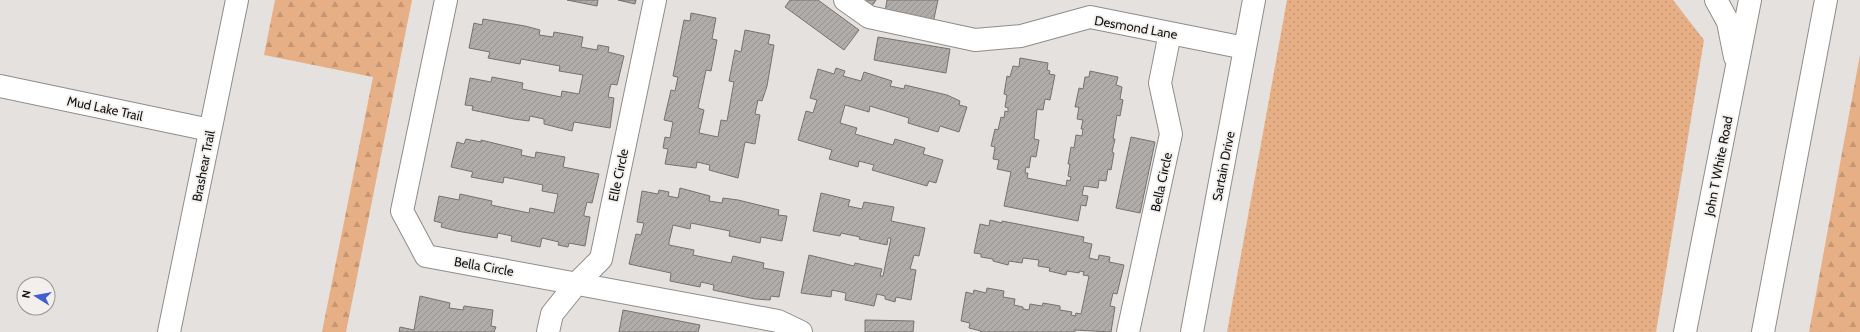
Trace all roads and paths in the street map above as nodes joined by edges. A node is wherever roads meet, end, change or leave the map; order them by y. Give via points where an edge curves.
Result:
1 (237, 0) edge
2 (446, 0) edge
3 (655, 0) edge
4 (845, 0) edge
5 (1254, 0) edge
6 (1716, 0) edge
7 (1750, 0) edge
8 (1826, 0) edge
9 (1170, 32) junction
10 (1245, 48) junction
11 (1737, 67) junction
12 (0, 86) edge
13 (210, 130) junction
14 (577, 283) junction
15 (169, 332) edge
16 (548, 332) edge
17 (801, 332) edge
18 (1128, 332) edge
19 (1192, 332) edge
20 (1685, 332) edge
21 (1763, 332) edge

1 - 13 street, Brashear Trail
2 - 14 street, Bella Circle via 402,211 426,256
3 - 14 street, Elle Circle via 601,259
4 - 9 street, Desmond Lane via 869,17 975,40 1021,36 1090,17
5 - 10 street, Sartain Drive
6 - 11 street via 1728,22
7 - 11 street, John T White Road
8 - 21 street
9 - 10 street, Desmond Lane
9 - 18 street, Bella Circle via 1160,83 1171,134
10 - 19 street, Sartain Drive
11 - 20 street, John T White Road
12 - 13 street, Mud Lake Trail
13 - 15 street, Brashear Trail
14 - 16 street, Elle Circle via 552,314
14 - 17 street, Bella Circle via 778,321

